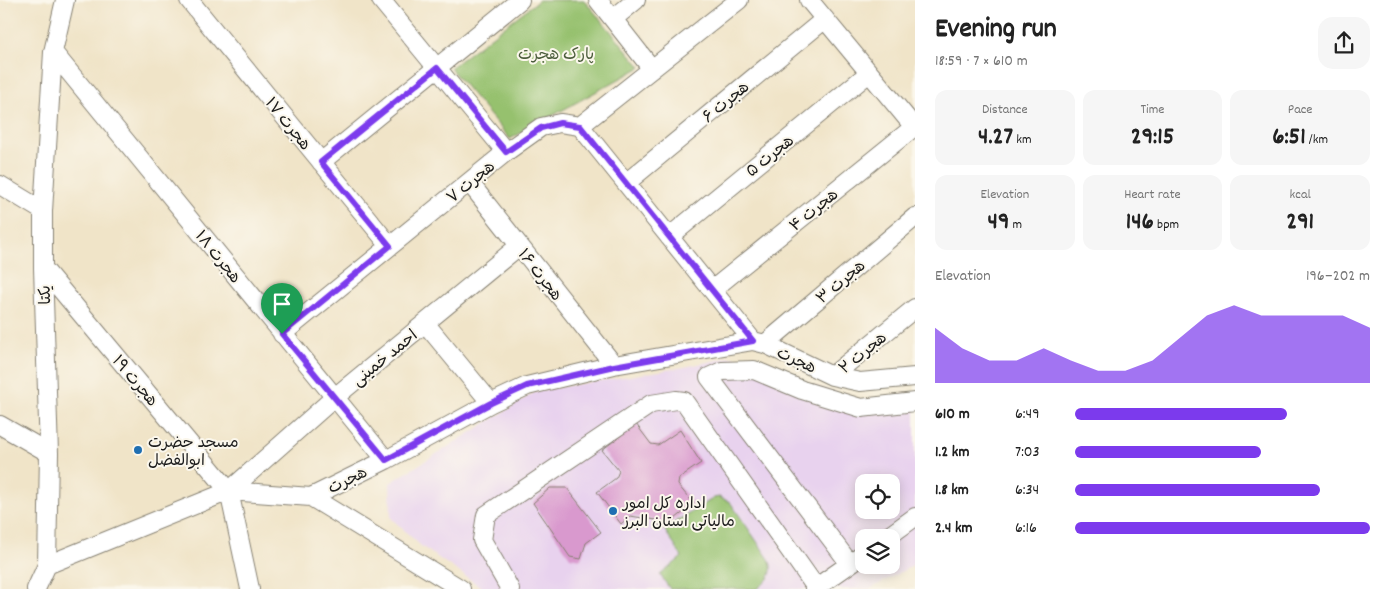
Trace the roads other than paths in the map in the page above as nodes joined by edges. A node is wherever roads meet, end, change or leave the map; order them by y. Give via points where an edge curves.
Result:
1 (65, 0) edge
2 (189, 0) edge
3 (381, 0) edge
4 (520, 0) edge
5 (598, 0) edge
6 (636, 0) edge
7 (739, 0) edge
8 (809, 0) edge
9 (613, 19) junction
10 (825, 19) junction
11 (53, 52) junction
12 (437, 68) junction
13 (652, 69) junction
14 (869, 73) junction
15 (580, 126) junction
16 (915, 127) edge
17 (506, 152) junction
18 (321, 162) junction
19 (469, 182) junction
20 (626, 183) junction
21 (0, 185) edge
22 (43, 211) junction
23 (915, 217) edge
24 (669, 236) junction
25 (390, 246) junction
26 (519, 246) junction
27 (43, 268) junction
28 (712, 290) junction
29 (915, 308) edge
30 (425, 323) junction
31 (282, 334) junction
32 (759, 343) junction
33 (614, 366) junction
34 (832, 376) junction
35 (915, 377) edge
36 (334, 398) junction
37 (915, 402) edge
38 (491, 403) junction
39 (0, 425) edge
40 (49, 453) junction
41 (386, 460) junction
42 (229, 492) junction
43 (310, 497) junction
44 (915, 517) edge
45 (898, 529) edge
46 (855, 557) edge
47 (855, 560) edge
48 (47, 565) junction
49 (36, 589) edge
50 (250, 589) edge
51 (460, 589) edge
52 (510, 589) edge
53 (816, 589) edge

1 - 11 street, یکتا
2 - 18 street, هجرت ۱۷
3 - 12 street
4 - 12 street
5 - 9 street
6 - 9 street
7 - 13 street
8 - 10 street
9 - 13 street
10 - 14 street
10 - 20 street, هجرت ۶
11 - 22 street, یکتا
11 - 31 street, هجرت ۱۸
12 - 17 street
12 - 18 street
13 - 15 street
14 - 16 street
14 - 24 street, هجرت ۵
15 - 17 street, هجرت ۷ via 560,123 541,128
15 - 20 street
16 - 28 street, هجرت ۴
17 - 19 street, هجرت ۷
18 - 25 street, هجرت ۱۷
19 - 25 street, هجرت ۷
19 - 26 street, هجرت ۱۶
20 - 24 street
21 - 22 street
22 - 27 street, یکتا
23 - 32 street, هجرت ۳
24 - 28 street
25 - 31 street, هجرت ۷
26 - 30 street, احمد خمینی
26 - 33 street, هجرت ۱۶
27 - 40 street, یکتا
27 - 42 street, هجرت ۱۹
28 - 32 street
29 - 34 street, هجرت ۲
30 - 36 street, احمد خمینی
30 - 38 street
31 - 36 street, هجرت ۱۸
32 - 33 street, هجرت
32 - 34 street, هجرت
33 - 38 street, هجرت via 527,386
34 - 35 street, هجرت via 860,382
36 - 41 street, هجرت ۱۸
36 - 42 street, احمد خمینی
37 - 46 street via 861,408 802,390 754,370 722,371 709,377
38 - 41 street, هجرت
39 - 40 street
40 - 48 street, یکتا
41 - 43 street, هجرت
42 - 43 street, هجرت
42 - 48 street
42 - 50 street
43 - 51 street
44 - 45 street
47 - 53 street
48 - 49 street, یکتا
52 - 53 street via 482,540 486,515 651,404 676,400 684,401

